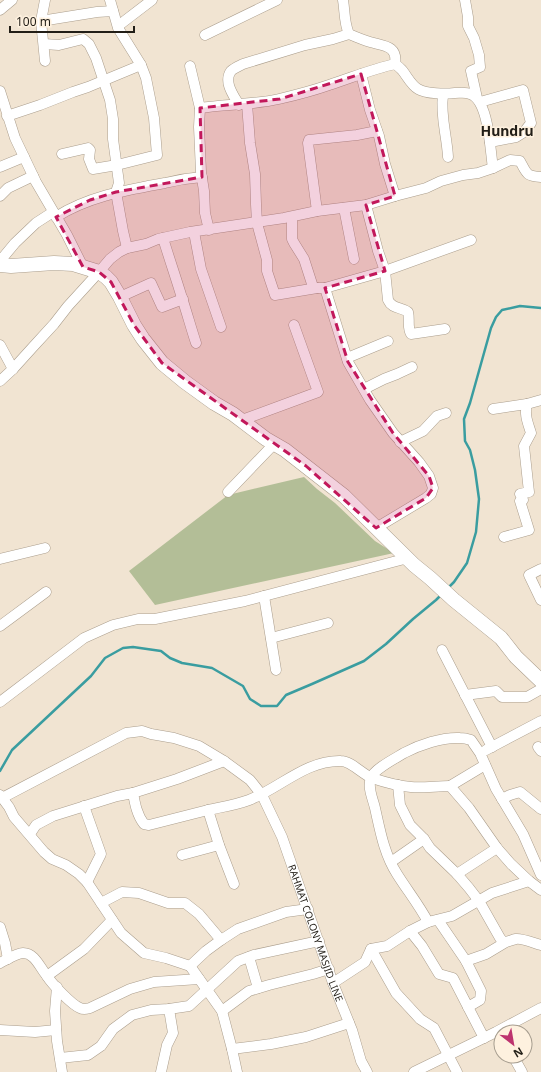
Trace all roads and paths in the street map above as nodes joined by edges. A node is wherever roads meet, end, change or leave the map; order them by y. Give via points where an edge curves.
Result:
1 (12, 0) edge
2 (45, 0) edge
3 (110, 0) edge
4 (152, 0) edge
5 (277, 0) edge
6 (343, 0) edge
7 (465, 0) edge
8 (0, 10) edge
9 (113, 11) junction
10 (41, 21) junction
11 (118, 26) junction
12 (349, 34) junction
13 (205, 35) dead end
14 (44, 44) junction
15 (45, 61) dead end
16 (395, 64) junction
17 (141, 65) junction
18 (190, 66) dead end
19 (361, 74) junction
20 (104, 81) junction
21 (443, 95) junction
22 (1, 96) edge
23 (479, 100) junction
24 (243, 105) junction
25 (200, 108) junction
26 (7, 116) junction
27 (377, 131) junction
28 (490, 142) junction
29 (62, 154) dead end
30 (24, 157) junction
31 (448, 157) dead end
32 (117, 165) junction
33 (0, 167) edge
34 (493, 168) junction
35 (33, 176) junction
36 (202, 177) junction
37 (541, 177) edge
38 (116, 192) junction
39 (0, 196) edge
40 (396, 196) junction
41 (366, 205) junction
42 (344, 208) junction
43 (317, 212) junction
44 (55, 215) junction
45 (292, 217) junction
46 (257, 222) junction
47 (209, 230) junction
48 (194, 232) junction
49 (163, 238) junction
50 (471, 240) dead end
51 (127, 248) junction
52 (354, 260) dead end
53 (0, 261) edge
54 (0, 265) edge
55 (83, 267) junction
56 (385, 271) junction
57 (100, 272) junction
58 (321, 288) junction
59 (120, 297) junction
60 (183, 299) junction
61 (294, 325) dead end
62 (221, 327) dead end
63 (445, 329) dead end
64 (388, 340) dead end
65 (196, 343) dead end
66 (0, 345) edge
67 (347, 358) junction
68 (412, 367) dead end
69 (13, 369) junction
70 (0, 381) edge
71 (364, 389) junction
72 (541, 400) edge
73 (527, 404) junction
74 (492, 409) dead end
75 (446, 413) dead end
76 (242, 420) junction
77 (400, 442) junction
78 (274, 444) junction
79 (228, 492) dead end
80 (376, 528) junction
81 (504, 536) dead end
82 (45, 548) dead end
83 (408, 558) junction
84 (0, 559) edge
85 (541, 569) edge
86 (46, 592) dead end
87 (264, 596) junction
88 (541, 600) edge
89 (1, 623) edge
90 (328, 623) dead end
91 (271, 638) junction
92 (442, 650) dead end
93 (276, 670) dead end
94 (541, 680) edge
95 (541, 689) edge
96 (465, 695) junction
97 (0, 702) edge
98 (541, 720) edge
99 (492, 747) junction
100 (480, 753) junction
101 (224, 761) junction
102 (485, 765) junction
103 (371, 778) junction
104 (398, 785) junction
105 (450, 786) junction
106 (133, 793) junction
107 (262, 795) junction
108 (1, 796) edge
109 (502, 799) junction
110 (84, 806) junction
111 (541, 809) edge
112 (208, 810) junction
113 (30, 834) junction
114 (424, 839) junction
115 (219, 845) junction
116 (497, 848) junction
117 (182, 855) dead end
118 (391, 862) junction
119 (457, 874) junction
120 (541, 875) edge
121 (529, 881) junction
122 (88, 882) junction
123 (234, 884) dead end
124 (541, 890) edge
125 (478, 901) junction
126 (101, 903) junction
127 (308, 909) junction
128 (112, 920) junction
129 (438, 920) junction
130 (428, 922) junction
131 (0, 927) edge
132 (410, 930) junction
133 (221, 940) junction
134 (319, 941) junction
135 (506, 942) junction
136 (541, 945) edge
137 (371, 949) junction
138 (249, 957) junction
139 (4, 961) edge
140 (466, 961) junction
141 (190, 966) junction
142 (329, 969) junction
143 (47, 976) junction
144 (199, 979) junction
145 (333, 983) junction
146 (57, 987) junction
147 (258, 988) junction
148 (206, 990) junction
149 (468, 1007) junction
150 (541, 1008) edge
151 (168, 1009) junction
152 (222, 1011) junction
153 (349, 1023) junction
154 (513, 1024) edge
155 (0, 1030) edge
156 (56, 1030) junction
157 (493, 1034) edge
158 (484, 1038) junction
159 (232, 1049) junction
160 (448, 1055) junction
161 (60, 1058) junction
162 (62, 1072) edge
163 (161, 1072) edge
164 (237, 1072) edge
165 (367, 1072) edge
166 (414, 1072) edge
167 (457, 1072) edge

1 - 8 street
2 - 10 street
3 - 9 street
4 - 11 street
5 - 13 street
6 - 12 street via 344,19
7 - 23 street via 468,26 479,55 480,67 471,71
9 - 10 street
9 - 11 street
10 - 14 street
11 - 17 street
12 - 16 street via 388,46 396,58
12 - 24 street via 305,45 236,68 231,72 229,84 232,93
14 - 15 street
14 - 20 street via 59,45 83,39 96,58
16 - 19 street
16 - 21 street via 418,89
17 - 20 street
17 - 32 street via 154,118 157,155
18 - 25 street
19 - 24 street via 296,95
19 - 27 street
20 - 26 street
20 - 32 street via 113,119
21 - 23 street via 470,93
21 - 31 street
22 - 26 street
23 - 28 street via 483,107
23 - 28 street via 523,90 531,124 516,137
24 - 25 street
24 - 46 street via 255,174
25 - 36 street
26 - 30 street
27 - 40 street
27 - 43 street via 309,140
28 - 34 street
29 - 32 street via 88,148 93,169
30 - 33 street
30 - 35 street
32 - 38 street via 119,183
34 - 37 street via 510,160 520,161 527,174
34 - 40 street via 463,174
35 - 39 street via 8,188
35 - 44 street
36 - 38 street
36 - 47 street
38 - 44 street
38 - 51 street
40 - 41 street
41 - 42 street
41 - 56 street
42 - 43 street
42 - 52 street
43 - 45 street
44 - 53 street via 36,223
44 - 55 street
45 - 46 street
45 - 58 street via 294,244 304,259 313,287
46 - 47 street
46 - 58 street via 267,260 267,271 275,295
47 - 48 street
48 - 49 street
48 - 62 street via 201,269
49 - 51 street
49 - 60 street
50 - 56 street
51 - 57 street via 110,259
54 - 55 street via 54,263
55 - 57 street
56 - 58 street
56 - 63 street via 388,300 390,304 408,312 411,334
57 - 59 street via 111,282
57 - 69 street
58 - 67 street
59 - 60 street via 151,283 162,307
59 - 76 street via 140,334 162,363 198,392
60 - 65 street
61 - 76 street via 318,392
64 - 67 street
66 - 69 street
67 - 71 street
68 - 71 street
69 - 70 street
71 - 77 street
72 - 73 street
73 - 74 street
73 - 81 street via 525,412 531,433 524,446 529,492 520,494 523,500 520,501 529,530
75 - 77 street via 437,416 422,431
76 - 78 street
77 - 80 street via 426,471 433,488 426,498
78 - 79 street
78 - 80 street via 344,496
80 - 83 street
82 - 84 street
83 - 87 street
83 - 94 street via 501,638 516,657
85 - 88 street via 529,575
86 - 89 street
87 - 91 street
87 - 97 street via 156,619 138,619 113,625 84,638
90 - 91 street
91 - 93 street
92 - 96 street
95 - 96 street via 527,697 502,697 496,691
96 - 99 street
98 - 99 street
99 - 100 street
100 - 102 street
100 - 103 street via 471,740 441,740 408,751 381,767
101 - 106 street
101 - 107 street, RAHMAT COLONY MASJID LINE via 250,780
101 - 108 street, RAHMAT COLONY MASJID LINE via 199,746 180,740 142,731 126,733
102 - 105 street
102 - 109 street
103 - 104 street
103 - 107 street via 347,762 332,761 302,771
103 - 118 street via 372,798 384,848
104 - 105 street
104 - 114 street via 404,816
105 - 116 street
106 - 110 street
106 - 112 street via 141,821 149,826
107 - 112 street
107 - 127 street, RAHMAT COLONY MASJID LINE via 282,837
108 - 113 street via 14,817
109 - 111 street via 520,792
109 - 120 street via 523,834
110 - 113 street via 53,816 36,825
110 - 122 street via 101,854
112 - 115 street
113 - 122 street via 52,859 66,865
114 - 118 street
114 - 119 street
115 - 117 street
115 - 123 street
116 - 119 street
116 - 121 street
118 - 130 street
119 - 125 street
121 - 124 street
121 - 125 street via 492,893
122 - 126 street
125 - 129 street via 452,916
125 - 135 street via 500,938
126 - 128 street
126 - 133 street via 122,892 139,893 168,903 184,903 199,914
127 - 133 street via 266,918 238,929
127 - 134 street, RAHMAT COLONY MASJID LINE
128 - 141 street via 121,933 144,953
128 - 143 street via 84,949
129 - 130 street
129 - 140 street
130 - 132 street
131 - 139 street via 5,943
132 - 137 street via 387,946
132 - 149 street via 439,974 453,978
133 - 141 street
134 - 138 street
134 - 142 street, RAHMAT COLONY MASJID LINE
135 - 136 street via 516,939
135 - 140 street via 486,954
137 - 145 street via 365,962
137 - 160 street via 396,993 420,1019 434,1028
138 - 147 street
138 - 148 street via 238,961
139 - 143 street via 22,953 29,954 35,958
140 - 149 street via 481,991 480,1000
141 - 144 street
142 - 145 street, RAHMAT COLONY MASJID LINE
142 - 147 street
143 - 146 street
144 - 146 street via 154,982 130,989 84,1009 76,1006
144 - 148 street
145 - 153 street, RAHMAT COLONY MASJID LINE
146 - 156 street
147 - 152 street via 249,991
148 - 151 street via 189,1006
148 - 152 street
149 - 158 street
150 - 154 street
151 - 161 street via 132,1015 113,1029 101,1046 88,1055
151 - 163 street via 173,1033 167,1044
152 - 159 street
153 - 159 street via 306,1037
153 - 165 street, RAHMAT COLONY MASJID LINE
155 - 156 street
156 - 161 street
157 - 158 street
158 - 160 street
159 - 164 street
160 - 166 street
160 - 167 street
161 - 162 street

